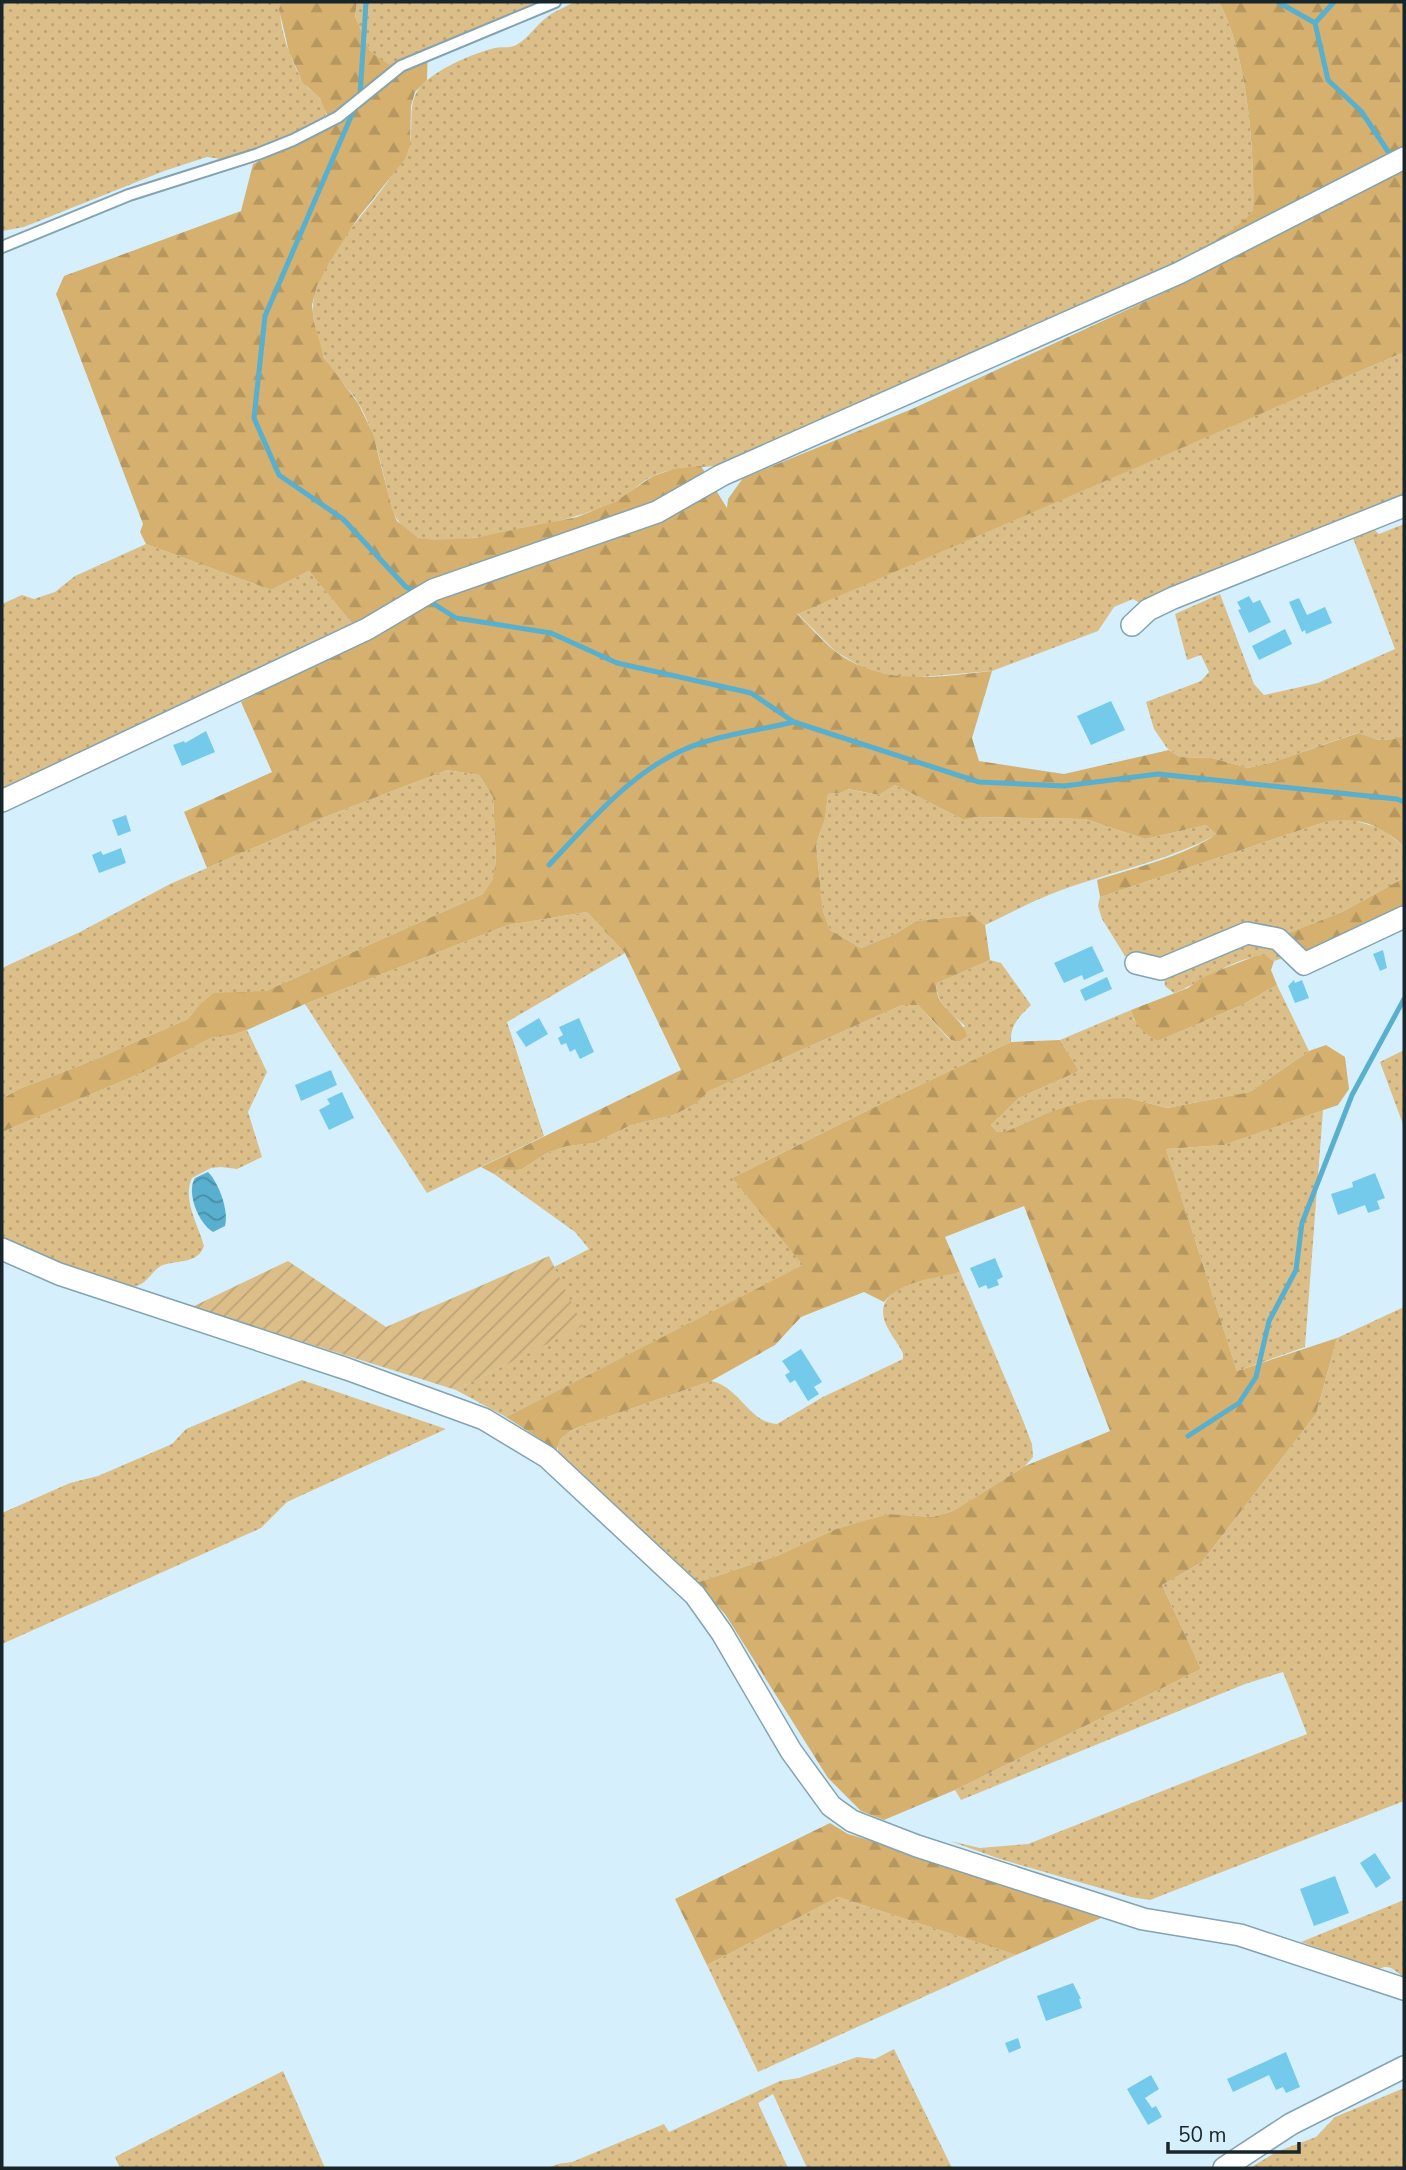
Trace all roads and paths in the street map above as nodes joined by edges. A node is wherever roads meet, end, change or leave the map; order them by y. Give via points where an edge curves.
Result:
1 (555, 2) edge
2 (1404, 158) edge
3 (2, 247) edge
4 (1404, 506) edge
5 (1132, 625) dead end
6 (2, 801) edge
7 (1404, 917) edge
8 (1136, 963) dead end
9 (2, 1249) edge
10 (1404, 1989) edge
11 (1404, 2067) edge
12 (1224, 2168) edge

1 - 3 lane via 401,66 338,117 293,140 129,195
2 - 6 street via 1179,272 722,474 657,512 424,596 367,629
4 - 5 street via 1173,597
7 - 8 street via 1304,964 1278,939 1247,933 1161,969
9 - 10 street via 58,1274 484,1419 547,1457 695,1595 791,1751 831,1806 852,1821 1143,1919 1240,1935
11 - 12 street via 1291,2124

